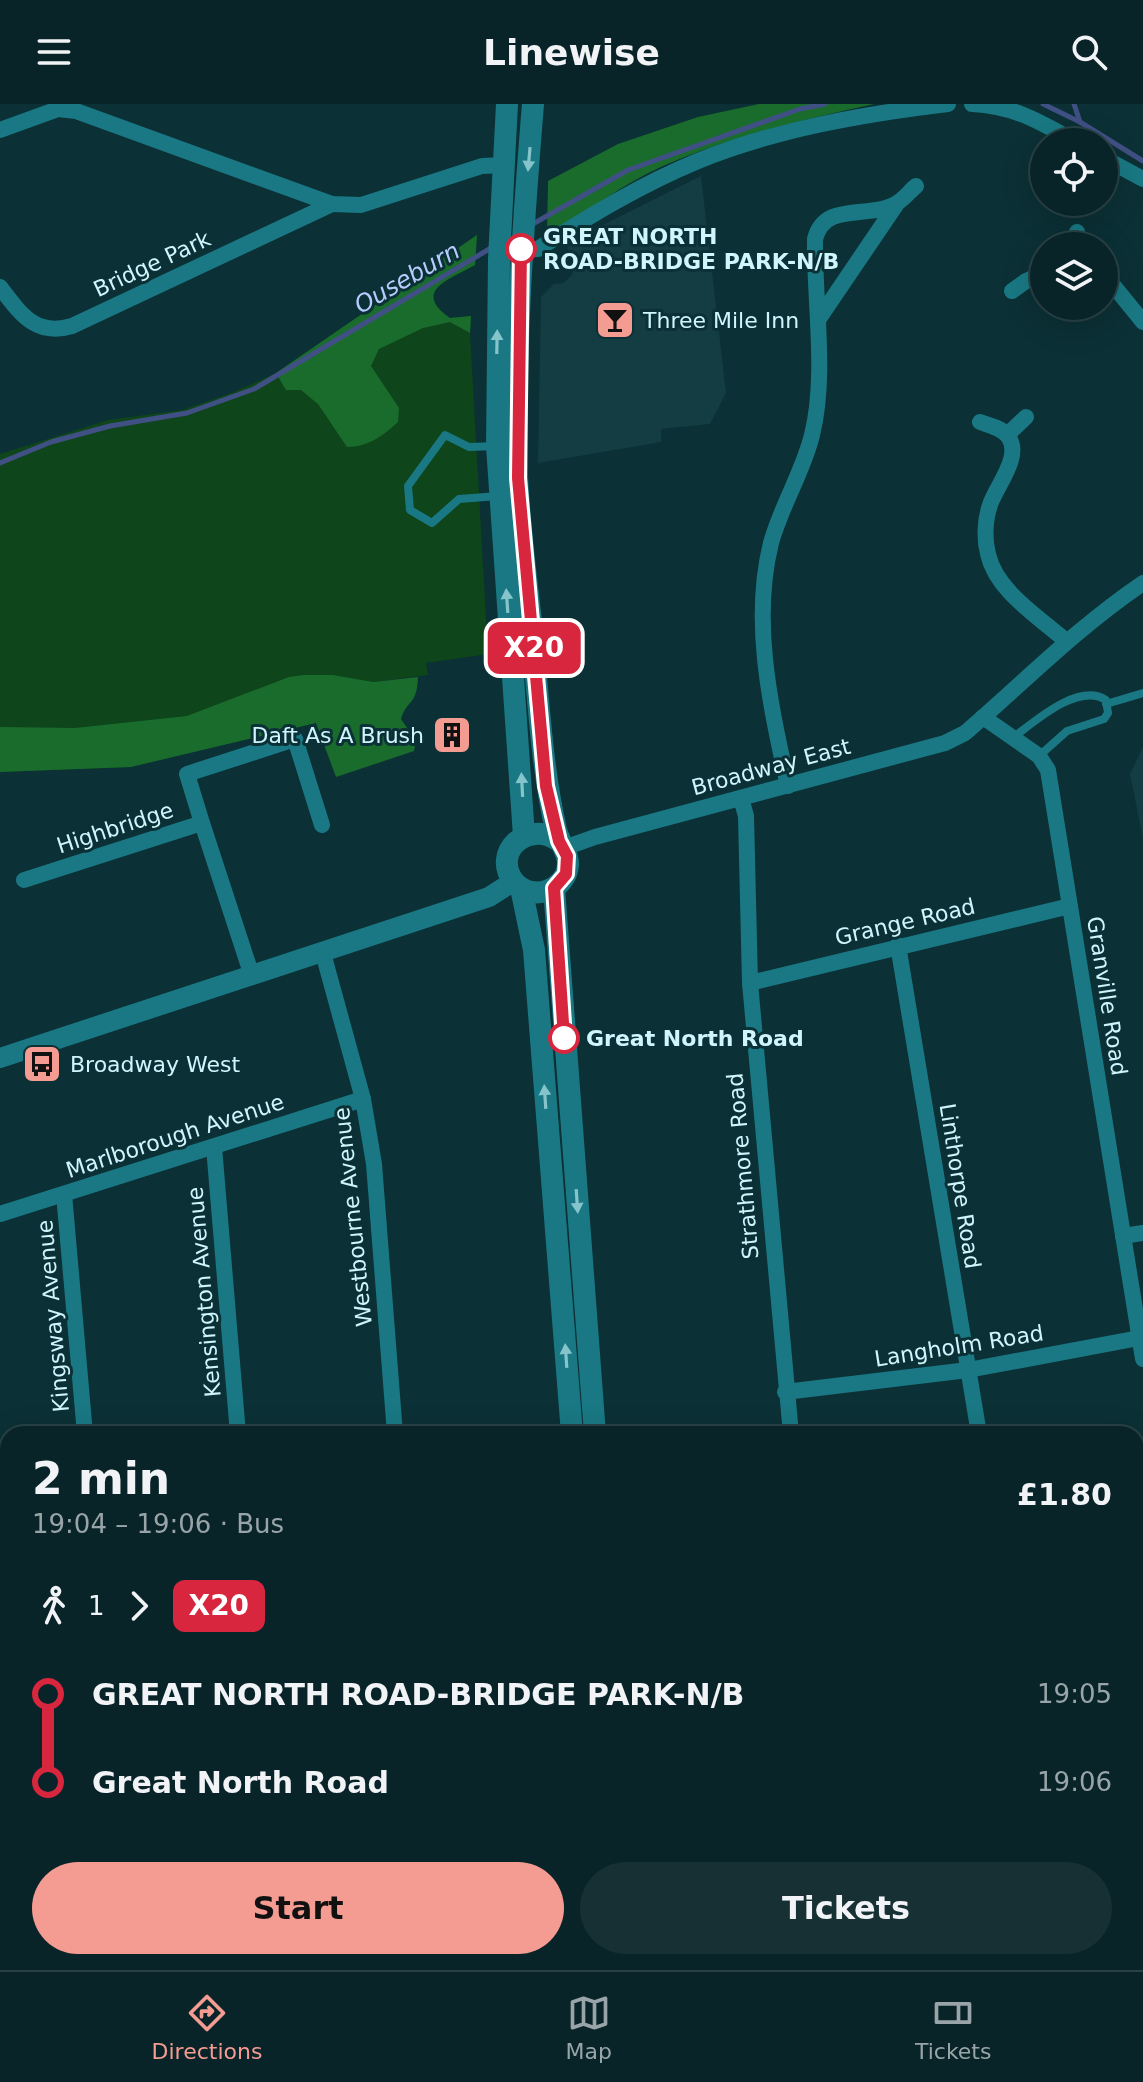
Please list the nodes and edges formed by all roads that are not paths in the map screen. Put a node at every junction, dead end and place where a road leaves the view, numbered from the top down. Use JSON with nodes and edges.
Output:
{"nodes":[{"id":1,"x":507,"y":104,"type":"edge"},
{"id":2,"x":533,"y":104,"type":"edge"},
{"id":3,"x":948,"y":104,"type":"edge"},
{"id":4,"x":972,"y":104,"type":"edge"},
{"id":5,"x":1050,"y":128,"type":"edge"},
{"id":6,"x":0,"y":130,"type":"edge"},
{"id":7,"x":504,"y":165,"type":"junction"},
{"id":8,"x":1118,"y":166,"type":"edge"},
{"id":9,"x":1143,"y":179,"type":"edge"},
{"id":10,"x":916,"y":186,"type":"dead end"},
{"id":11,"x":332,"y":204,"type":"junction"},
{"id":12,"x":896,"y":205,"type":"junction"},
{"id":13,"x":521,"y":249,"type":"junction"},
{"id":14,"x":1030,"y":281,"type":"edge"},
{"id":15,"x":0,"y":287,"type":"edge"},
{"id":16,"x":1012,"y":291,"type":"dead end"},
{"id":17,"x":1118,"y":291,"type":"edge"},
{"id":18,"x":818,"y":320,"type":"junction"},
{"id":19,"x":1143,"y":322,"type":"edge"},
{"id":20,"x":1026,"y":417,"type":"dead end"},
{"id":21,"x":980,"y":422,"type":"dead end"},
{"id":22,"x":1007,"y":435,"type":"junction"},
{"id":23,"x":497,"y":446,"type":"junction"},
{"id":24,"x":499,"y":496,"type":"junction"},
{"id":25,"x":1143,"y":583,"type":"edge"},
{"id":26,"x":1066,"y":641,"type":"junction"},
{"id":27,"x":1143,"y":693,"type":"edge"},
{"id":28,"x":1106,"y":704,"type":"junction"},
{"id":29,"x":983,"y":717,"type":"junction"},
{"id":30,"x":1014,"y":737,"type":"junction"},
{"id":31,"x":1039,"y":756,"type":"junction"},
{"id":32,"x":788,"y":786,"type":"junction"},
{"id":33,"x":741,"y":798,"type":"junction"},
{"id":34,"x":202,"y":823,"type":"junction"},
{"id":35,"x":322,"y":825,"type":"dead end"},
{"id":36,"x":524,"y":836,"type":"junction"},
{"id":37,"x":561,"y":844,"type":"junction"},
{"id":38,"x":24,"y":880,"type":"dead end"},
{"id":39,"x":517,"y":884,"type":"junction"},
{"id":40,"x":554,"y":888,"type":"junction"},
{"id":41,"x":1070,"y":906,"type":"junction"},
{"id":42,"x":898,"y":945,"type":"junction"},
{"id":43,"x":323,"y":953,"type":"junction"},
{"id":44,"x":252,"y":976,"type":"junction"},
{"id":45,"x":750,"y":983,"type":"junction"},
{"id":46,"x":0,"y":1058,"type":"edge"},
{"id":47,"x":363,"y":1099,"type":"junction"},
{"id":48,"x":214,"y":1147,"type":"junction"},
{"id":49,"x":64,"y":1194,"type":"junction"},
{"id":50,"x":0,"y":1214,"type":"edge"},
{"id":51,"x":1143,"y":1233,"type":"edge"},
{"id":52,"x":1123,"y":1236,"type":"junction"},
{"id":53,"x":1139,"y":1338,"type":"junction"},
{"id":54,"x":1143,"y":1359,"type":"edge"},
{"id":55,"x":968,"y":1370,"type":"junction"},
{"id":56,"x":785,"y":1392,"type":"junction"},
{"id":57,"x":84,"y":1426,"type":"edge"},
{"id":58,"x":237,"y":1426,"type":"edge"},
{"id":59,"x":394,"y":1426,"type":"edge"},
{"id":60,"x":571,"y":1426,"type":"edge"},
{"id":61,"x":594,"y":1426,"type":"edge"},
{"id":62,"x":790,"y":1426,"type":"edge"},
{"id":63,"x":978,"y":1426,"type":"edge"}],
"edges":[{"from":1,"to":7,"type":"main road"},
{"from":2,"to":13,"type":"main road","one_way":true},
{"from":3,"to":13,"type":"street"},
{"from":4,"to":5,"type":"street"},
{"from":6,"to":11,"type":"street","name":"Bridge Park"},
{"from":7,"to":11,"type":"street","name":"Bridge Park"},
{"from":23,"to":7,"type":"main road","one_way":true},
{"from":8,"to":9,"type":"street"},
{"from":10,"to":12,"type":"street"},
{"from":11,"to":15,"type":"street","name":"Bridge Park"},
{"from":12,"to":18,"type":"street"},
{"from":12,"to":18,"type":"street"},
{"from":13,"to":37,"type":"main road"},
{"from":14,"to":16,"type":"street"},
{"from":17,"to":19,"type":"street"},
{"from":18,"to":32,"type":"street"},
{"from":20,"to":22,"type":"street"},
{"from":21,"to":22,"type":"street"},
{"from":22,"to":26,"type":"street"},
{"from":23,"to":24,"type":"main road"},
{"from":23,"to":24,"type":"lane"},
{"from":36,"to":24,"type":"main road","one_way":true},
{"from":25,"to":26,"type":"street","name":"Broadway East"},
{"from":26,"to":29,"type":"street","name":"Broadway East"},
{"from":27,"to":28,"type":"lane"},
{"from":28,"to":30,"type":"lane"},
{"from":28,"to":31,"type":"lane"},
{"from":29,"to":30,"type":"street"},
{"from":29,"to":32,"type":"street","name":"Broadway East"},
{"from":30,"to":31,"type":"street"},
{"from":31,"to":41,"type":"street","name":"Granville Road"},
{"from":32,"to":33,"type":"street","name":"Broadway East"},
{"from":33,"to":37,"type":"street","name":"Broadway East"},
{"from":33,"to":45,"type":"street","name":"Strathmore Road"},
{"from":34,"to":35,"type":"street"},
{"from":34,"to":38,"type":"street","name":"Highbridge"},
{"from":34,"to":44,"type":"street","name":"Highbridge"},
{"from":36,"to":37,"type":"main road"},
{"from":36,"to":39,"type":"main road"},
{"from":37,"to":40,"type":"main road"},
{"from":39,"to":40,"type":"main road"},
{"from":39,"to":43,"type":"street"},
{"from":60,"to":39,"type":"main road","one_way":true},
{"from":40,"to":61,"type":"main road","one_way":true},
{"from":41,"to":42,"type":"street","name":"Grange Road"},
{"from":41,"to":52,"type":"street","name":"Granville Road"},
{"from":42,"to":45,"type":"street","name":"Grange Road"},
{"from":42,"to":55,"type":"street","name":"Linthorpe Road"},
{"from":43,"to":44,"type":"street"},
{"from":43,"to":47,"type":"street","name":"Westbourne Avenue"},
{"from":44,"to":46,"type":"street"},
{"from":45,"to":56,"type":"street","name":"Strathmore Road"},
{"from":47,"to":48,"type":"street","name":"Marlborough Avenue"},
{"from":47,"to":59,"type":"street","name":"Westbourne Avenue"},
{"from":48,"to":49,"type":"street","name":"Marlborough Avenue"},
{"from":48,"to":58,"type":"street","name":"Kensington Avenue"},
{"from":49,"to":50,"type":"street","name":"Marlborough Avenue"},
{"from":49,"to":57,"type":"street","name":"Kingsway Avenue"},
{"from":51,"to":52,"type":"street"},
{"from":52,"to":53,"type":"street","name":"Granville Road"},
{"from":53,"to":54,"type":"street","name":"Granville Road"},
{"from":53,"to":55,"type":"street","name":"Langholm Road"},
{"from":55,"to":56,"type":"street","name":"Langholm Road"},
{"from":55,"to":63,"type":"street","name":"Linthorpe Road"},
{"from":56,"to":62,"type":"street","name":"Strathmore Road"}]}
